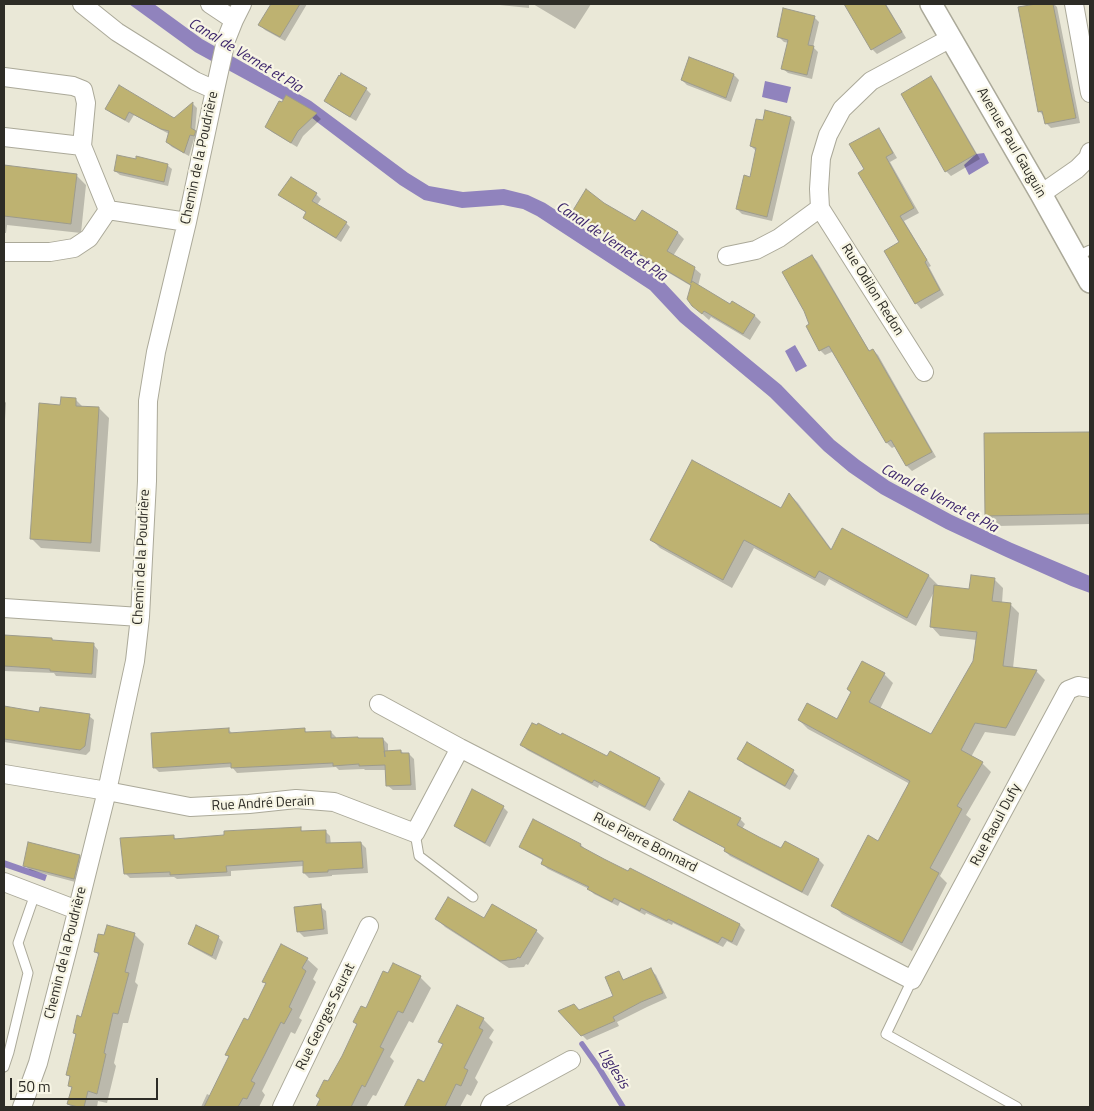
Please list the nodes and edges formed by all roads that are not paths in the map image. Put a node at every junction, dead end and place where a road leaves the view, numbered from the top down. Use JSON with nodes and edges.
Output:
{"nodes":[{"id":1,"x":82,"y":4,"type":"edge"},
{"id":2,"x":210,"y":4,"type":"edge"},
{"id":3,"x":242,"y":4,"type":"edge"},
{"id":4,"x":931,"y":4,"type":"edge"},
{"id":5,"x":1074,"y":4,"type":"edge"},
{"id":6,"x":234,"y":20,"type":"junction"},
{"id":7,"x":950,"y":38,"type":"junction"},
{"id":8,"x":4,"y":77,"type":"edge"},
{"id":9,"x":215,"y":90,"type":"junction"},
{"id":10,"x":1090,"y":93,"type":"edge"},
{"id":11,"x":4,"y":137,"type":"edge"},
{"id":12,"x":82,"y":146,"type":"junction"},
{"id":13,"x":1090,"y":152,"type":"edge"},
{"id":14,"x":1041,"y":194,"type":"junction"},
{"id":15,"x":820,"y":208,"type":"junction"},
{"id":16,"x":108,"y":210,"type":"junction"},
{"id":17,"x":187,"y":222,"type":"junction"},
{"id":18,"x":4,"y":252,"type":"edge"},
{"id":19,"x":1083,"y":253,"type":"edge"},
{"id":20,"x":727,"y":256,"type":"dead end"},
{"id":21,"x":1090,"y":282,"type":"edge"},
{"id":22,"x":924,"y":372,"type":"dead end"},
{"id":23,"x":4,"y":608,"type":"edge"},
{"id":24,"x":140,"y":617,"type":"junction"},
{"id":25,"x":1090,"y":688,"type":"edge"},
{"id":26,"x":379,"y":704,"type":"dead end"},
{"id":27,"x":460,"y":748,"type":"junction"},
{"id":28,"x":4,"y":774,"type":"edge"},
{"id":29,"x":107,"y":791,"type":"junction"},
{"id":30,"x":414,"y":833,"type":"junction"},
{"id":31,"x":4,"y":882,"type":"edge"},
{"id":32,"x":35,"y":894,"type":"junction"},
{"id":33,"x":473,"y":897,"type":"dead end"},
{"id":34,"x":77,"y":910,"type":"junction"},
{"id":35,"x":370,"y":926,"type":"dead end"},
{"id":36,"x":912,"y":980,"type":"junction"},
{"id":37,"x":571,"y":1060,"type":"dead end"},
{"id":38,"x":4,"y":1067,"type":"edge"},
{"id":39,"x":22,"y":1107,"type":"edge"},
{"id":40,"x":282,"y":1107,"type":"edge"},
{"id":41,"x":490,"y":1107,"type":"edge"},
{"id":42,"x":1017,"y":1107,"type":"edge"}],
"edges":[{"from":1,"to":9,"type":"street"},
{"from":2,"to":6,"type":"street"},
{"from":3,"to":6,"type":"street","name":"Chemin de la Poudrière"},
{"from":4,"to":7,"type":"street","name":"Avenue Paul Gauguin"},
{"from":5,"to":10,"type":"street"},
{"from":6,"to":9,"type":"street","name":"Chemin de la Poudrière"},
{"from":7,"to":14,"type":"street","name":"Avenue Paul Gauguin"},
{"from":7,"to":15,"type":"street"},
{"from":8,"to":12,"type":"street"},
{"from":9,"to":17,"type":"street","name":"Chemin de la Poudrière"},
{"from":11,"to":12,"type":"street"},
{"from":12,"to":16,"type":"street"},
{"from":13,"to":14,"type":"street"},
{"from":14,"to":19,"type":"street","name":"Avenue Paul Gauguin"},
{"from":15,"to":20,"type":"street"},
{"from":15,"to":22,"type":"street","name":"Rue Odilon Redon"},
{"from":16,"to":17,"type":"street"},
{"from":16,"to":18,"type":"street"},
{"from":17,"to":24,"type":"street","name":"Chemin de la Poudrière"},
{"from":19,"to":21,"type":"street","name":"Avenue Paul Gauguin"},
{"from":23,"to":24,"type":"street"},
{"from":24,"to":29,"type":"street","name":"Chemin de la Poudrière"},
{"from":25,"to":36,"type":"street","name":"Rue Raoul Dufy"},
{"from":26,"to":27,"type":"street","name":"Rue Pierre Bonnard"},
{"from":27,"to":30,"type":"street"},
{"from":27,"to":36,"type":"street","name":"Rue Pierre Bonnard"},
{"from":28,"to":29,"type":"street","name":"Rue André Derain"},
{"from":29,"to":30,"type":"street","name":"Rue André Derain"},
{"from":29,"to":34,"type":"street","name":"Chemin de la Poudrière"},
{"from":30,"to":33,"type":"lane"},
{"from":31,"to":32,"type":"street"},
{"from":32,"to":34,"type":"street"},
{"from":32,"to":38,"type":"lane"},
{"from":34,"to":39,"type":"street","name":"Chemin de la Poudrière"},
{"from":35,"to":40,"type":"street","name":"Rue Georges Seurat"},
{"from":36,"to":42,"type":"lane"},
{"from":37,"to":41,"type":"street"}]}
